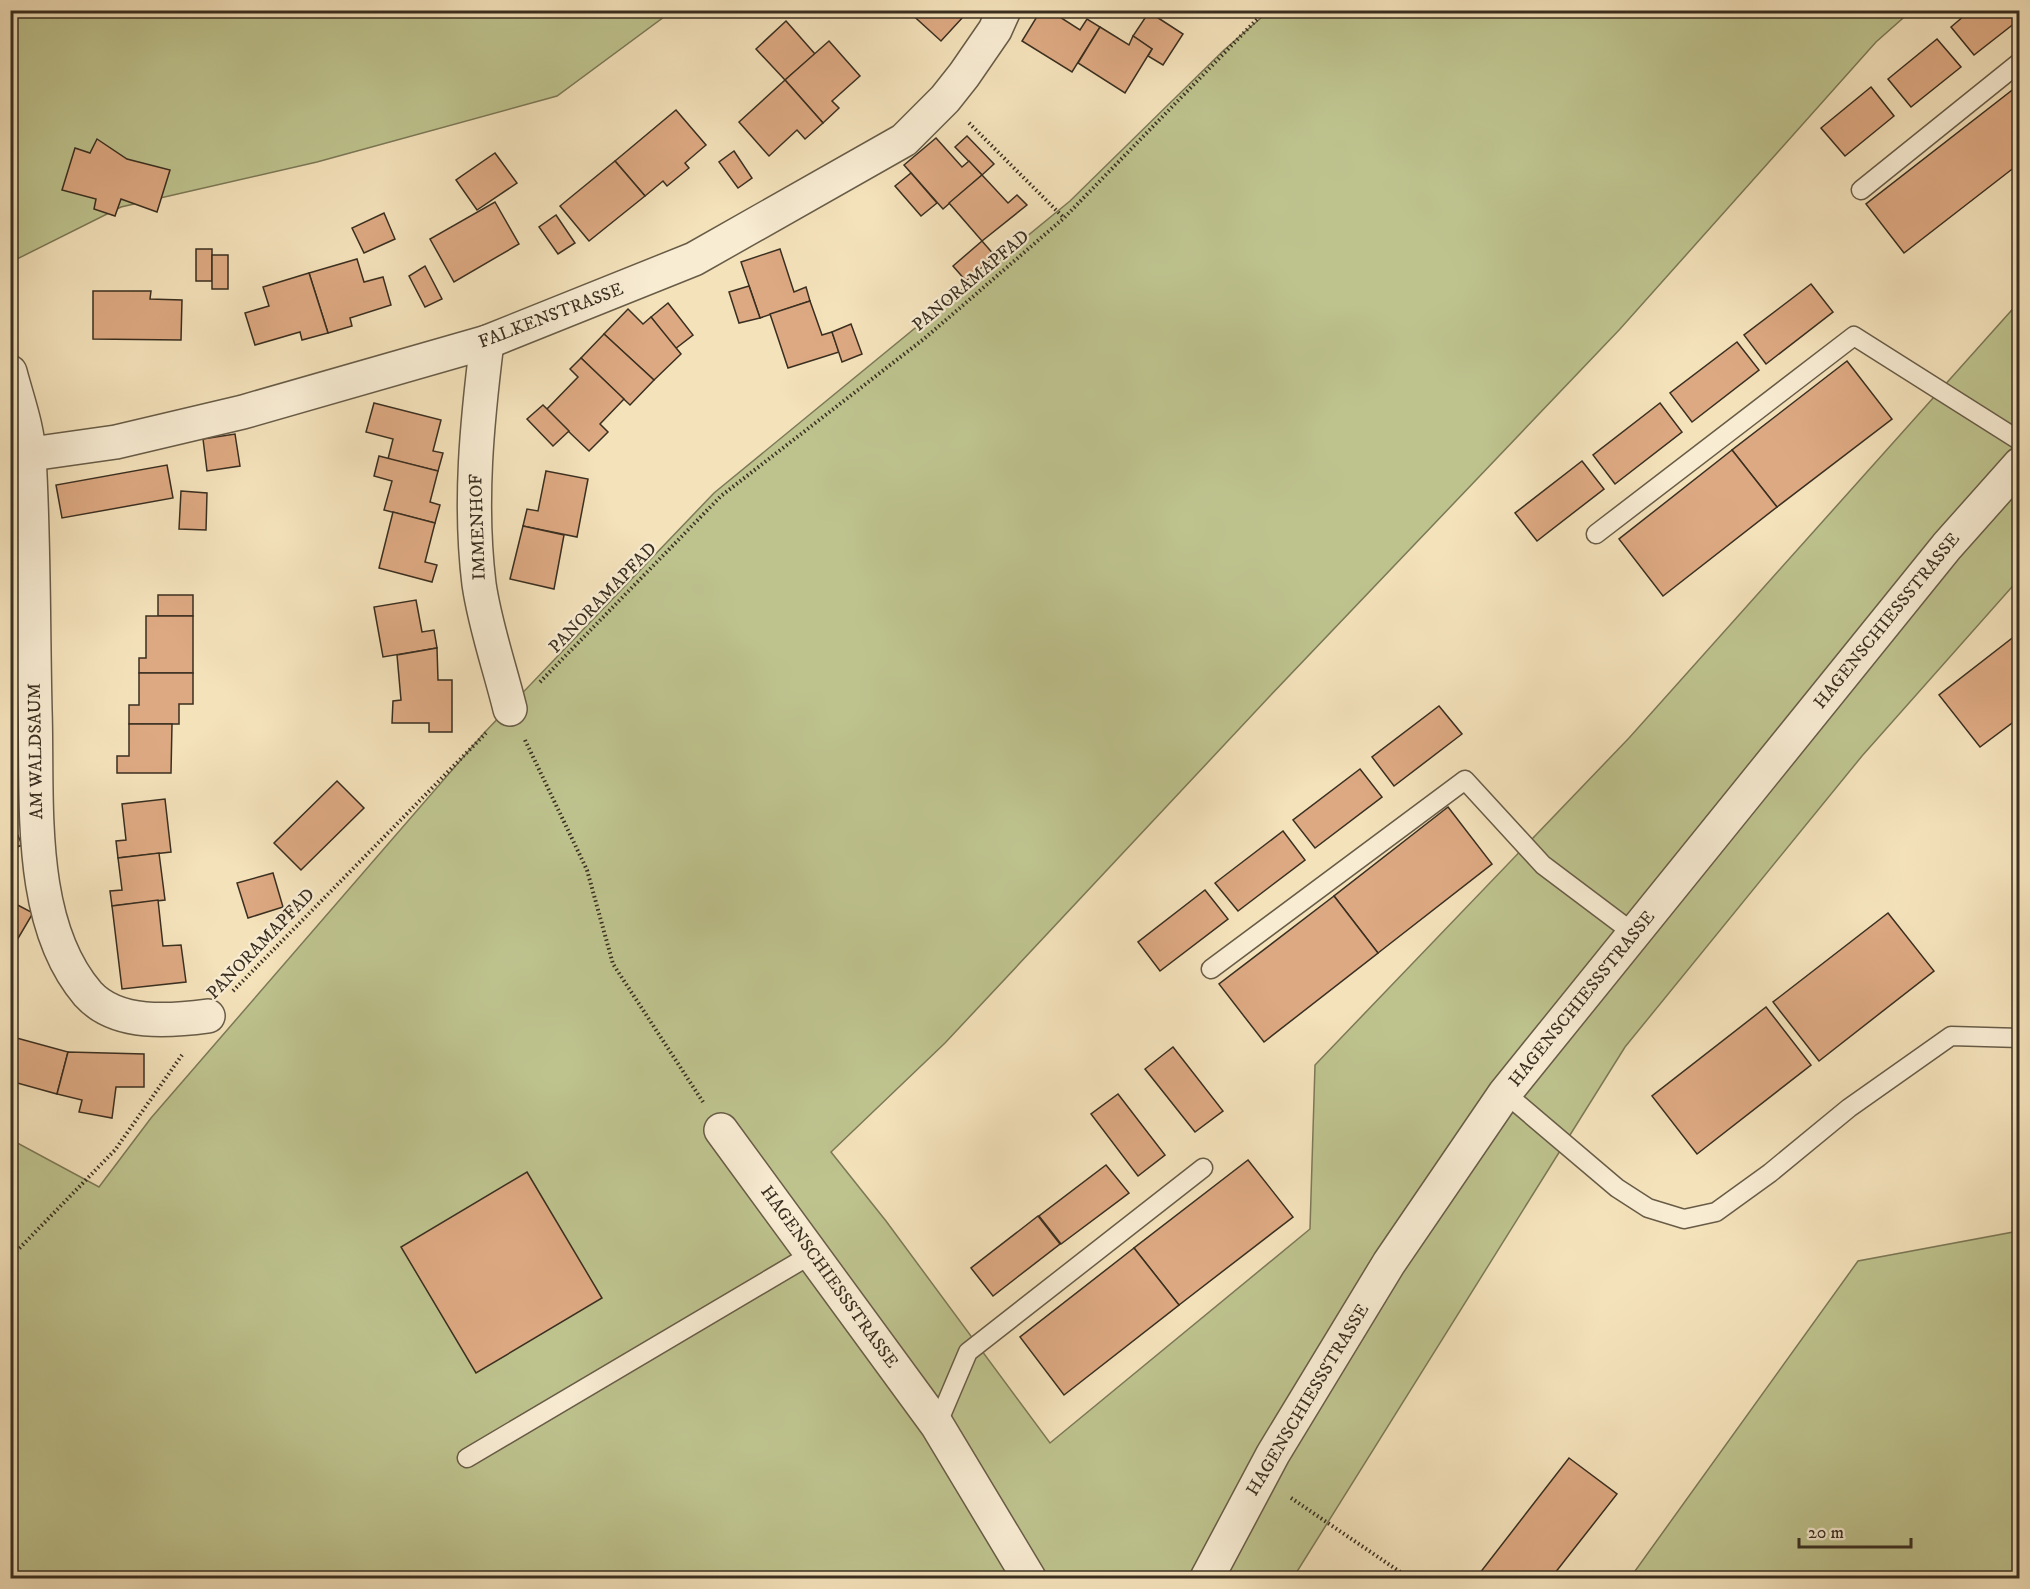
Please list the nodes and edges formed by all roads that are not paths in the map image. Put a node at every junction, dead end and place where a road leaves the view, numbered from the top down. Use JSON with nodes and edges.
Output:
{"nodes":[{"id":1,"x":995,"y":17,"type":"edge"},
{"id":2,"x":2019,"y":62,"type":"edge"},
{"id":3,"x":1861,"y":189,"type":"dead end"},
{"id":4,"x":487,"y":342,"type":"junction"},
{"id":5,"x":10,"y":372,"type":"edge"},
{"id":6,"x":2019,"y":441,"type":"edge"},
{"id":7,"x":20,"y":455,"type":"edge"},
{"id":8,"x":2019,"y":464,"type":"edge"},
{"id":9,"x":1596,"y":534,"type":"dead end"},
{"id":10,"x":510,"y":709,"type":"road end"},
{"id":11,"x":1636,"y":934,"type":"junction"},
{"id":12,"x":1211,"y":969,"type":"dead end"},
{"id":13,"x":208,"y":1016,"type":"road end"},
{"id":14,"x":2019,"y":1038,"type":"edge"},
{"id":15,"x":1505,"y":1093,"type":"junction"},
{"id":16,"x":721,"y":1130,"type":"road end"},
{"id":17,"x":1203,"y":1168,"type":"dead end"},
{"id":18,"x":812,"y":1254,"type":"junction"},
{"id":19,"x":937,"y":1425,"type":"junction"},
{"id":20,"x":467,"y":1458,"type":"dead end"},
{"id":21,"x":1029,"y":1578,"type":"edge"},
{"id":22,"x":1207,"y":1578,"type":"edge"}],
"edges":[{"from":1,"to":4,"type":"street","name":"FALKENSTRASSE"},
{"from":2,"to":3,"type":"lane"},
{"from":4,"to":7,"type":"street","name":"FALKENSTRASSE"},
{"from":4,"to":10,"type":"street","name":"IMMENHOF"},
{"from":5,"to":7,"type":"street","name":"AM WALDSAUM"},
{"from":6,"to":9,"type":"lane"},
{"from":7,"to":13,"type":"street","name":"AM WALDSAUM"},
{"from":8,"to":11,"type":"street","name":"HAGENSCHIESSSTRASSE"},
{"from":11,"to":12,"type":"lane"},
{"from":11,"to":15,"type":"street","name":"HAGENSCHIESSSTRASSE"},
{"from":14,"to":15,"type":"lane"},
{"from":15,"to":22,"type":"street","name":"HAGENSCHIESSSTRASSE"},
{"from":16,"to":18,"type":"street","name":"HAGENSCHIESSSTRASSE"},
{"from":17,"to":19,"type":"lane"},
{"from":18,"to":19,"type":"street","name":"HAGENSCHIESSSTRASSE"},
{"from":18,"to":20,"type":"lane"},
{"from":19,"to":21,"type":"street","name":"HAGENSCHIESSSTRASSE"}]}
